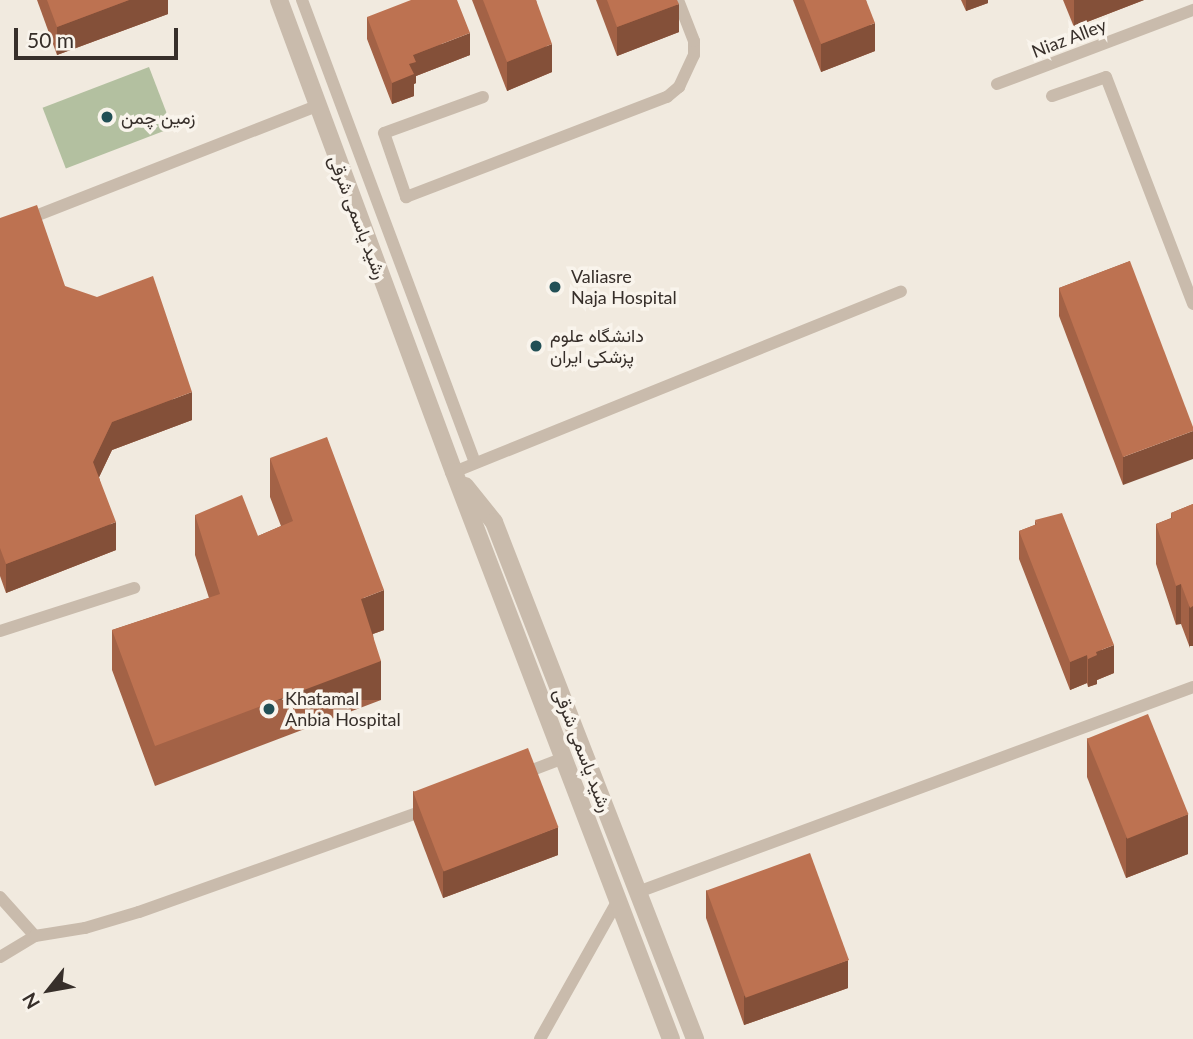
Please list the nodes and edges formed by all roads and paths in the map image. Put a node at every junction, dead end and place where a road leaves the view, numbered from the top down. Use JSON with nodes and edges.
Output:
{"nodes":[{"id":1,"x":279,"y":0,"type":"edge"},
{"id":2,"x":302,"y":0,"type":"edge"},
{"id":3,"x":678,"y":0,"type":"edge"},
{"id":4,"x":1193,"y":10,"type":"edge"},
{"id":5,"x":997,"y":85,"type":"dead end"},
{"id":6,"x":1052,"y":96,"type":"dead end"},
{"id":7,"x":483,"y":97,"type":"dead end"},
{"id":8,"x":316,"y":106,"type":"junction"},
{"id":9,"x":0,"y":230,"type":"edge"},
{"id":10,"x":1187,"y":271,"type":"edge"},
{"id":11,"x":901,"y":290,"type":"dead end"},
{"id":12,"x":1193,"y":304,"type":"edge"},
{"id":13,"x":475,"y":463,"type":"junction"},
{"id":14,"x":454,"y":472,"type":"junction"},
{"id":15,"x":134,"y":588,"type":"dead end"},
{"id":16,"x":0,"y":631,"type":"edge"},
{"id":17,"x":1193,"y":688,"type":"edge"},
{"id":18,"x":564,"y":758,"type":"junction"},
{"id":19,"x":503,"y":781,"type":"edge"},
{"id":20,"x":442,"y":804,"type":"edge"},
{"id":21,"x":638,"y":892,"type":"junction"},
{"id":22,"x":0,"y":897,"type":"edge"},
{"id":23,"x":618,"y":900,"type":"junction"},
{"id":24,"x":35,"y":936,"type":"junction"},
{"id":25,"x":0,"y":957,"type":"edge"},
{"id":26,"x":540,"y":1039,"type":"edge"},
{"id":27,"x":671,"y":1039,"type":"edge"},
{"id":28,"x":695,"y":1039,"type":"edge"}],
"edges":[{"from":1,"to":8,"type":"street","name":"رشید یاسمی شرقی"},
{"from":2,"to":13,"type":"lane"},
{"from":3,"to":7,"type":"lane"},
{"from":4,"to":5,"type":"lane","name":"Niaz Alley"},
{"from":6,"to":10,"type":"lane"},
{"from":8,"to":9,"type":"lane"},
{"from":8,"to":14,"type":"street","name":"رشید یاسمی شرقی"},
{"from":10,"to":12,"type":"lane"},
{"from":11,"to":13,"type":"lane"},
{"from":13,"to":14,"type":"lane"},
{"from":14,"to":18,"type":"street","name":"رشید یاسمی شرقی"},
{"from":14,"to":21,"type":"street","name":"رشید یاسمی شرقی"},
{"from":15,"to":16,"type":"lane"},
{"from":17,"to":21,"type":"lane"},
{"from":18,"to":19,"type":"lane"},
{"from":18,"to":23,"type":"street","name":"رشید یاسمی شرقی"},
{"from":20,"to":24,"type":"lane"},
{"from":21,"to":23,"type":"street"},
{"from":21,"to":28,"type":"street","name":"رشید یاسمی شرقی"},
{"from":22,"to":24,"type":"lane"},
{"from":23,"to":26,"type":"lane"},
{"from":23,"to":27,"type":"street","name":"رشید یاسمی شرقی"},
{"from":24,"to":25,"type":"lane"}]}
